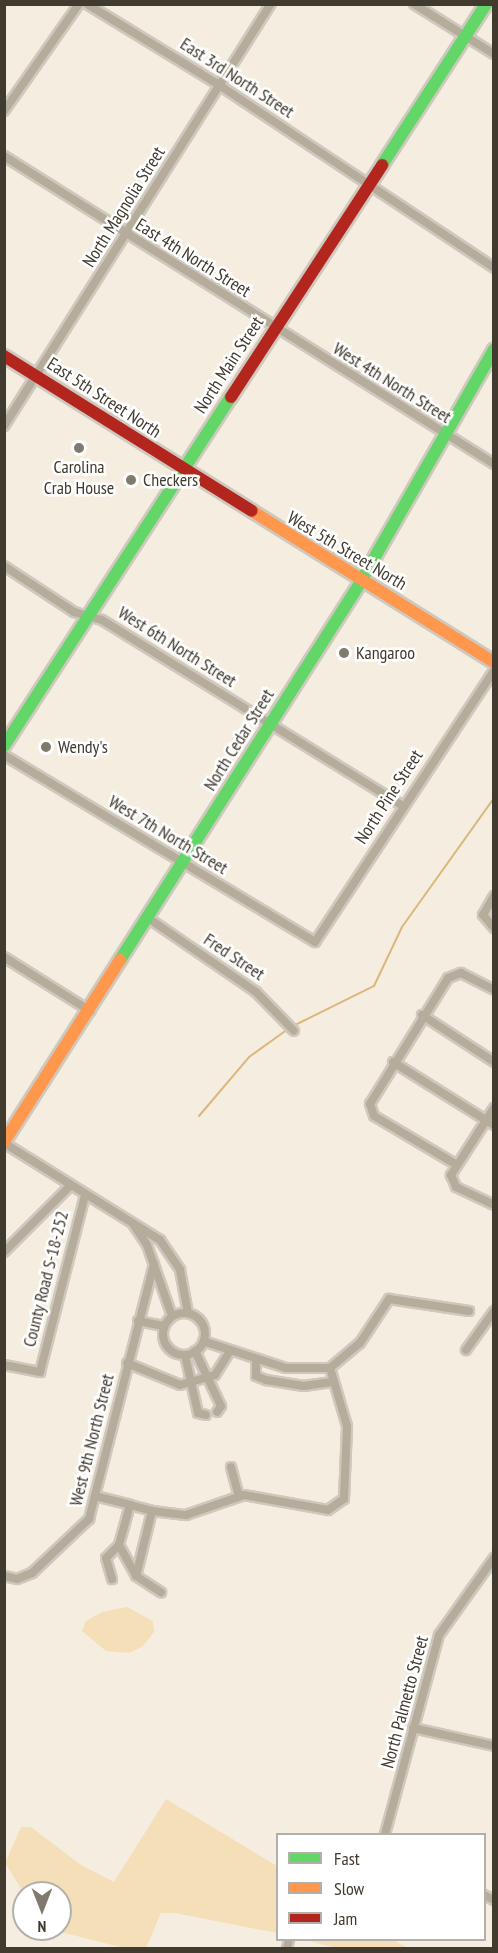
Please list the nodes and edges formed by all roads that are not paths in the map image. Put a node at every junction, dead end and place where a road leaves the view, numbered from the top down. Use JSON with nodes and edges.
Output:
{"nodes":[{"id":1,"x":79,"y":4,"type":"edge"},
{"id":2,"x":87,"y":4,"type":"edge"},
{"id":3,"x":271,"y":4,"type":"edge"},
{"id":4,"x":414,"y":4,"type":"edge"},
{"id":5,"x":486,"y":4,"type":"edge"},
{"id":6,"x":466,"y":36,"type":"junction"},
{"id":7,"x":494,"y":54,"type":"edge"},
{"id":8,"x":219,"y":85,"type":"junction"},
{"id":9,"x":4,"y":111,"type":"edge"},
{"id":10,"x":4,"y":156,"type":"edge"},
{"id":11,"x":367,"y":183,"type":"junction"},
{"id":12,"x":126,"y":236,"type":"junction"},
{"id":13,"x":494,"y":268,"type":"edge"},
{"id":14,"x":274,"y":329,"type":"junction"},
{"id":15,"x":494,"y":350,"type":"edge"},
{"id":16,"x":4,"y":356,"type":"edge"},
{"id":17,"x":35,"y":375,"type":"junction"},
{"id":18,"x":4,"y":426,"type":"edge"},
{"id":19,"x":444,"y":435,"type":"junction"},
{"id":20,"x":494,"y":464,"type":"edge"},
{"id":21,"x":182,"y":472,"type":"junction"},
{"id":22,"x":4,"y":566,"type":"edge"},
{"id":23,"x":361,"y":581,"type":"junction"},
{"id":24,"x":87,"y":616,"type":"junction"},
{"id":25,"x":494,"y":662,"type":"edge"},
{"id":26,"x":494,"y":671,"type":"edge"},
{"id":27,"x":270,"y":723,"type":"junction"},
{"id":28,"x":4,"y":746,"type":"edge"},
{"id":29,"x":4,"y":756,"type":"edge"},
{"id":30,"x":401,"y":805,"type":"junction"},
{"id":31,"x":184,"y":862,"type":"junction"},
{"id":32,"x":494,"y":896,"type":"edge"},
{"id":33,"x":148,"y":918,"type":"junction"},
{"id":34,"x":494,"y":928,"type":"edge"},
{"id":35,"x":315,"y":942,"type":"joint"},
{"id":36,"x":4,"y":957,"type":"edge"},
{"id":37,"x":494,"y":990,"type":"edge"},
{"id":38,"x":90,"y":1011,"type":"junction"},
{"id":39,"x":422,"y":1015,"type":"junction"},
{"id":40,"x":294,"y":1031,"type":"dead end"},
{"id":41,"x":393,"y":1062,"type":"junction"},
{"id":42,"x":494,"y":1062,"type":"edge"},
{"id":43,"x":494,"y":1108,"type":"edge"},
{"id":44,"x":490,"y":1122,"type":"edge"},
{"id":45,"x":4,"y":1143,"type":"edge"},
{"id":46,"x":457,"y":1165,"type":"junction"},
{"id":47,"x":70,"y":1186,"type":"junction"},
{"id":48,"x":85,"y":1195,"type":"junction"},
{"id":49,"x":494,"y":1205,"type":"edge"},
{"id":50,"x":133,"y":1224,"type":"junction"},
{"id":51,"x":156,"y":1237,"type":"junction"},
{"id":52,"x":147,"y":1245,"type":"junction"},
{"id":53,"x":4,"y":1252,"type":"edge"},
{"id":54,"x":154,"y":1263,"type":"junction"},
{"id":55,"x":470,"y":1311,"type":"dead end"},
{"id":56,"x":494,"y":1311,"type":"edge"},
{"id":57,"x":188,"y":1313,"type":"junction"},
{"id":58,"x":172,"y":1316,"type":"junction"},
{"id":59,"x":138,"y":1321,"type":"junction"},
{"id":60,"x":164,"y":1326,"type":"junction"},
{"id":61,"x":203,"y":1341,"type":"junction"},
{"id":62,"x":466,"y":1350,"type":"dead end"},
{"id":63,"x":195,"y":1351,"type":"junction"},
{"id":64,"x":231,"y":1351,"type":"junction"},
{"id":65,"x":185,"y":1354,"type":"junction"},
{"id":66,"x":256,"y":1359,"type":"junction"},
{"id":67,"x":127,"y":1363,"type":"junction"},
{"id":68,"x":4,"y":1365,"type":"edge"},
{"id":69,"x":330,"y":1368,"type":"junction"},
{"id":70,"x":208,"y":1378,"type":"junction"},
{"id":71,"x":334,"y":1382,"type":"junction"},
{"id":72,"x":191,"y":1383,"type":"junction"},
{"id":73,"x":217,"y":1412,"type":"dead end"},
{"id":74,"x":206,"y":1415,"type":"dead end"},
{"id":75,"x":231,"y":1467,"type":"dead end"},
{"id":76,"x":96,"y":1496,"type":"junction"},
{"id":77,"x":239,"y":1496,"type":"junction"},
{"id":78,"x":130,"y":1504,"type":"junction"},
{"id":79,"x":152,"y":1511,"type":"junction"},
{"id":80,"x":119,"y":1545,"type":"junction"},
{"id":81,"x":494,"y":1558,"type":"edge"},
{"id":82,"x":4,"y":1576,"type":"edge"},
{"id":83,"x":136,"y":1576,"type":"junction"},
{"id":84,"x":112,"y":1580,"type":"dead end"},
{"id":85,"x":161,"y":1592,"type":"dead end"},
{"id":86,"x":413,"y":1728,"type":"junction"},
{"id":87,"x":494,"y":1746,"type":"edge"},
{"id":88,"x":385,"y":1833,"type":"edge"}],
"edges":[{"from":1,"to":9,"type":"street"},
{"from":2,"to":8,"type":"street","name":"East 3rd North Street"},
{"from":3,"to":8,"type":"street","name":"North Magnolia Street"},
{"from":4,"to":6,"type":"street"},
{"from":5,"to":6,"type":"main road","name":"North Main Street"},
{"from":6,"to":7,"type":"street"},
{"from":6,"to":11,"type":"main road","name":"North Main Street"},
{"from":8,"to":11,"type":"street","name":"East 3rd North Street"},
{"from":8,"to":12,"type":"street","name":"North Magnolia Street"},
{"from":10,"to":12,"type":"street","name":"East 4th North Street"},
{"from":11,"to":13,"type":"street","name":"East 3rd North Street"},
{"from":11,"to":14,"type":"main road","name":"North Main Street"},
{"from":12,"to":14,"type":"street","name":"East 4th North Street"},
{"from":12,"to":17,"type":"street","name":"North Magnolia Street"},
{"from":14,"to":19,"type":"street","name":"West 4th North Street"},
{"from":14,"to":21,"type":"main road","name":"North Main Street"},
{"from":15,"to":19,"type":"main road","name":"North Cedar Street"},
{"from":16,"to":17,"type":"main road","name":"East 5th Street North"},
{"from":17,"to":18,"type":"street","name":"North Magnolia Street"},
{"from":17,"to":21,"type":"main road","name":"East 5th Street North"},
{"from":19,"to":20,"type":"street","name":"West 4th North Street"},
{"from":19,"to":23,"type":"main road","name":"North Cedar Street"},
{"from":21,"to":23,"type":"main road","name":"West 5th Street North"},
{"from":21,"to":24,"type":"main road","name":"North Main Street"},
{"from":22,"to":24,"type":"street","name":"West 6th North Street"},
{"from":23,"to":25,"type":"main road","name":"West 5th Street North"},
{"from":23,"to":27,"type":"main road","name":"North Cedar Street"},
{"from":24,"to":27,"type":"street","name":"West 6th North Street"},
{"from":24,"to":28,"type":"main road","name":"North Main Street"},
{"from":26,"to":30,"type":"street","name":"North Pine Street"},
{"from":27,"to":30,"type":"street","name":"West 6th North Street"},
{"from":27,"to":31,"type":"main road","name":"North Cedar Street"},
{"from":29,"to":31,"type":"street","name":"West 7th North Street"},
{"from":30,"to":35,"type":"street","name":"North Pine Street"},
{"from":31,"to":33,"type":"main road","name":"North Cedar Street"},
{"from":31,"to":35,"type":"street","name":"West 7th North Street"},
{"from":32,"to":34,"type":"street"},
{"from":33,"to":38,"type":"main road","name":"North Cedar Street"},
{"from":33,"to":40,"type":"street","name":"Fred Street"},
{"from":36,"to":38,"type":"street"},
{"from":37,"to":39,"type":"street"},
{"from":38,"to":45,"type":"main road","name":"North Cedar Street"},
{"from":39,"to":41,"type":"street"},
{"from":39,"to":42,"type":"street"},
{"from":41,"to":44,"type":"street"},
{"from":41,"to":46,"type":"street"},
{"from":43,"to":44,"type":"street"},
{"from":44,"to":46,"type":"street"},
{"from":45,"to":47,"type":"street"},
{"from":46,"to":49,"type":"street"},
{"from":47,"to":48,"type":"street"},
{"from":47,"to":53,"type":"street"},
{"from":48,"to":50,"type":"street"},
{"from":48,"to":68,"type":"street","name":"County Road S-18-252"},
{"from":50,"to":51,"type":"street"},
{"from":50,"to":52,"type":"street"},
{"from":51,"to":52,"type":"street"},
{"from":51,"to":57,"type":"street"},
{"from":52,"to":54,"type":"street"},
{"from":54,"to":58,"type":"street"},
{"from":54,"to":59,"type":"street","name":"West 9th North Street"},
{"from":55,"to":69,"type":"street"},
{"from":56,"to":62,"type":"street"},
{"from":57,"to":58,"type":"street"},
{"from":57,"to":61,"type":"street"},
{"from":58,"to":60,"type":"street"},
{"from":59,"to":60,"type":"street"},
{"from":59,"to":67,"type":"street","name":"West 9th North Street"},
{"from":60,"to":65,"type":"street"},
{"from":61,"to":63,"type":"street"},
{"from":61,"to":64,"type":"street"},
{"from":63,"to":65,"type":"street"},
{"from":63,"to":70,"type":"street"},
{"from":64,"to":66,"type":"street"},
{"from":64,"to":70,"type":"street"},
{"from":65,"to":72,"type":"street"},
{"from":66,"to":69,"type":"street"},
{"from":66,"to":71,"type":"street"},
{"from":67,"to":72,"type":"street"},
{"from":67,"to":76,"type":"street","name":"West 9th North Street"},
{"from":69,"to":71,"type":"street"},
{"from":70,"to":72,"type":"street"},
{"from":70,"to":73,"type":"street"},
{"from":71,"to":77,"type":"street"},
{"from":72,"to":74,"type":"street"},
{"from":75,"to":77,"type":"street"},
{"from":76,"to":78,"type":"street"},
{"from":76,"to":82,"type":"street","name":"West 9th North Street"},
{"from":77,"to":79,"type":"street"},
{"from":78,"to":79,"type":"street"},
{"from":78,"to":80,"type":"street"},
{"from":79,"to":83,"type":"street"},
{"from":80,"to":83,"type":"street"},
{"from":80,"to":84,"type":"street"},
{"from":81,"to":86,"type":"street","name":"North Palmetto Street"},
{"from":83,"to":85,"type":"street"},
{"from":86,"to":87,"type":"street"},
{"from":86,"to":88,"type":"street","name":"North Palmetto Street"}]}
